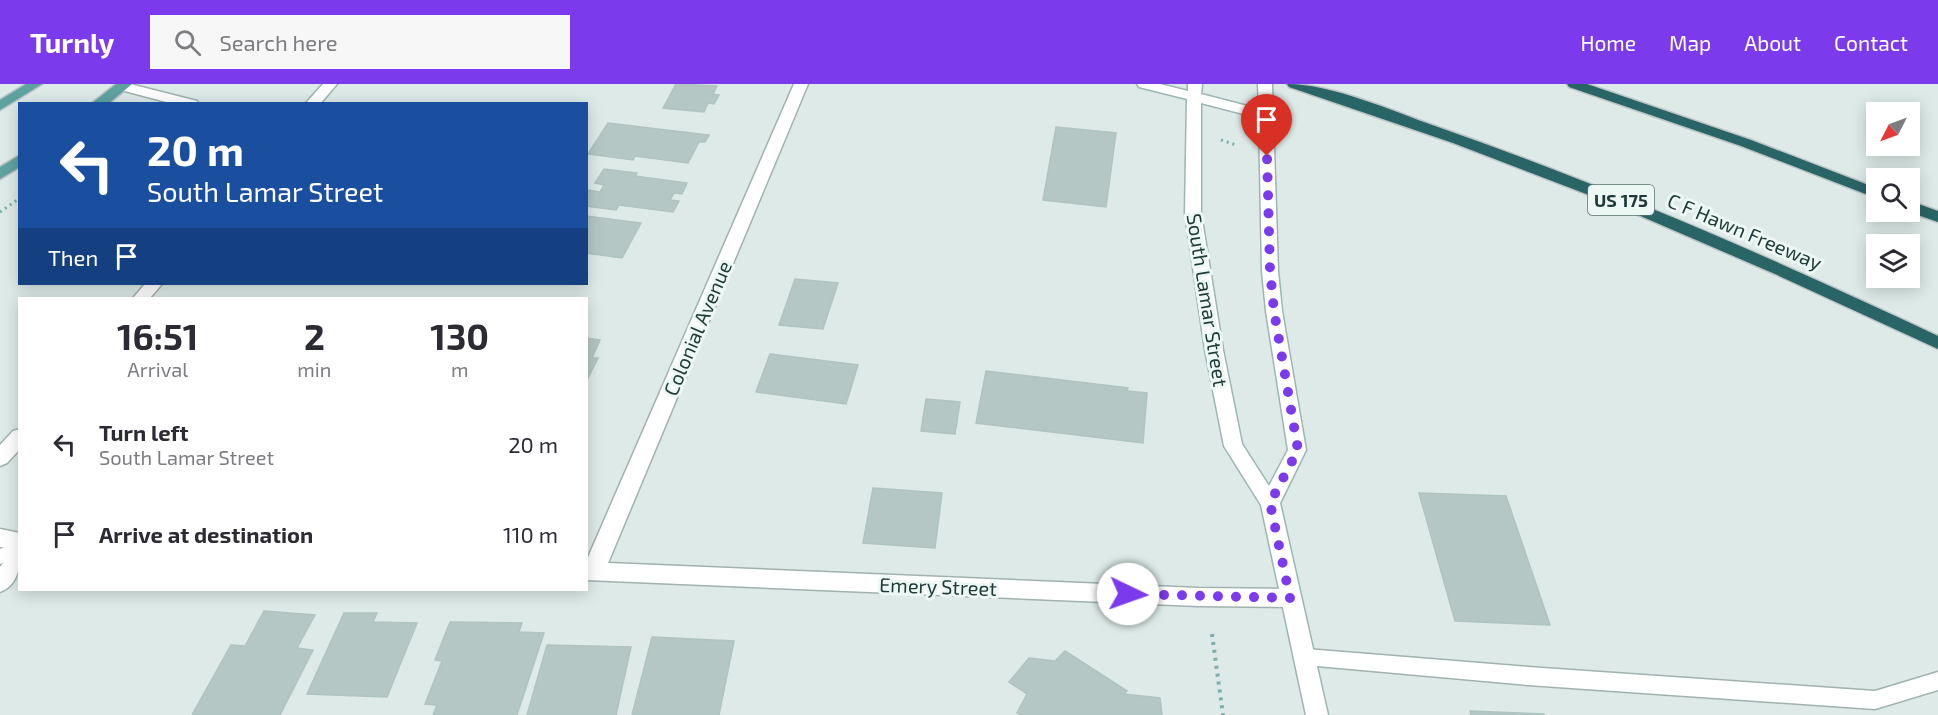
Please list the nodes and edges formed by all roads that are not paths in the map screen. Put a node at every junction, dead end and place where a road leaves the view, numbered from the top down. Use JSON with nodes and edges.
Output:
{"nodes":[{"id":1,"x":35,"y":84,"type":"edge"},
{"id":2,"x":330,"y":84,"type":"edge"},
{"id":3,"x":801,"y":84,"type":"edge"},
{"id":4,"x":1144,"y":84,"type":"edge"},
{"id":5,"x":1265,"y":84,"type":"edge"},
{"id":6,"x":1294,"y":84,"type":"edge"},
{"id":7,"x":1574,"y":84,"type":"edge"},
{"id":8,"x":124,"y":85,"type":"edge"},
{"id":9,"x":1195,"y":90,"type":"edge"},
{"id":10,"x":101,"y":102,"type":"edge"},
{"id":11,"x":185,"y":102,"type":"edge"},
{"id":12,"x":314,"y":102,"type":"edge"},
{"id":13,"x":0,"y":106,"type":"edge"},
{"id":14,"x":1265,"y":115,"type":"junction"},
{"id":15,"x":18,"y":161,"type":"edge"},
{"id":16,"x":0,"y":174,"type":"edge"},
{"id":17,"x":1866,"y":189,"type":"edge"},
{"id":18,"x":1920,"y":210,"type":"edge"},
{"id":19,"x":1938,"y":217,"type":"edge"},
{"id":20,"x":153,"y":285,"type":"edge"},
{"id":21,"x":142,"y":297,"type":"edge"},
{"id":22,"x":1938,"y":343,"type":"edge"},
{"id":23,"x":18,"y":438,"type":"edge"},
{"id":24,"x":0,"y":458,"type":"edge"},
{"id":25,"x":1270,"y":503,"type":"junction"},
{"id":26,"x":0,"y":538,"type":"edge"},
{"id":27,"x":18,"y":542,"type":"edge"},
{"id":28,"x":18,"y":549,"type":"edge"},
{"id":29,"x":0,"y":557,"type":"edge"},
{"id":30,"x":18,"y":558,"type":"edge"},
{"id":31,"x":590,"y":571,"type":"edge"},
{"id":32,"x":0,"y":583,"type":"edge"},
{"id":33,"x":1290,"y":598,"type":"junction"},
{"id":34,"x":1306,"y":657,"type":"junction"},
{"id":35,"x":1938,"y":681,"type":"edge"},
{"id":36,"x":1317,"y":715,"type":"edge"}],
"edges":[{"from":1,"to":13,"type":"main road"},
{"from":2,"to":12,"type":"main road"},
{"from":3,"to":31,"type":"main road","name":"Colonial Avenue"},
{"from":4,"to":9,"type":"main road"},
{"from":5,"to":14,"type":"main road"},
{"from":6,"to":22,"type":"highway","name":"C F Hawn Freeway","number":"US 175"},
{"from":7,"to":17,"type":"highway"},
{"from":8,"to":10,"type":"main road"},
{"from":8,"to":11,"type":"main road"},
{"from":9,"to":14,"type":"main road"},
{"from":9,"to":25,"type":"main road","name":"South Lamar Street"},
{"from":14,"to":25,"type":"main road"},
{"from":15,"to":16,"type":"main road"},
{"from":18,"to":19,"type":"highway"},
{"from":20,"to":21,"type":"main road"},
{"from":23,"to":24,"type":"main road"},
{"from":25,"to":33,"type":"main road","name":"South Lamar Street"},
{"from":26,"to":27,"type":"main road"},
{"from":28,"to":29,"type":"lane"},
{"from":30,"to":32,"type":"main road"},
{"from":31,"to":33,"type":"main road","name":"Emery Street"},
{"from":33,"to":34,"type":"main road","name":"South Lamar Street"},
{"from":34,"to":35,"type":"lane"},
{"from":34,"to":36,"type":"main road","name":"South Lamar Street"}]}
